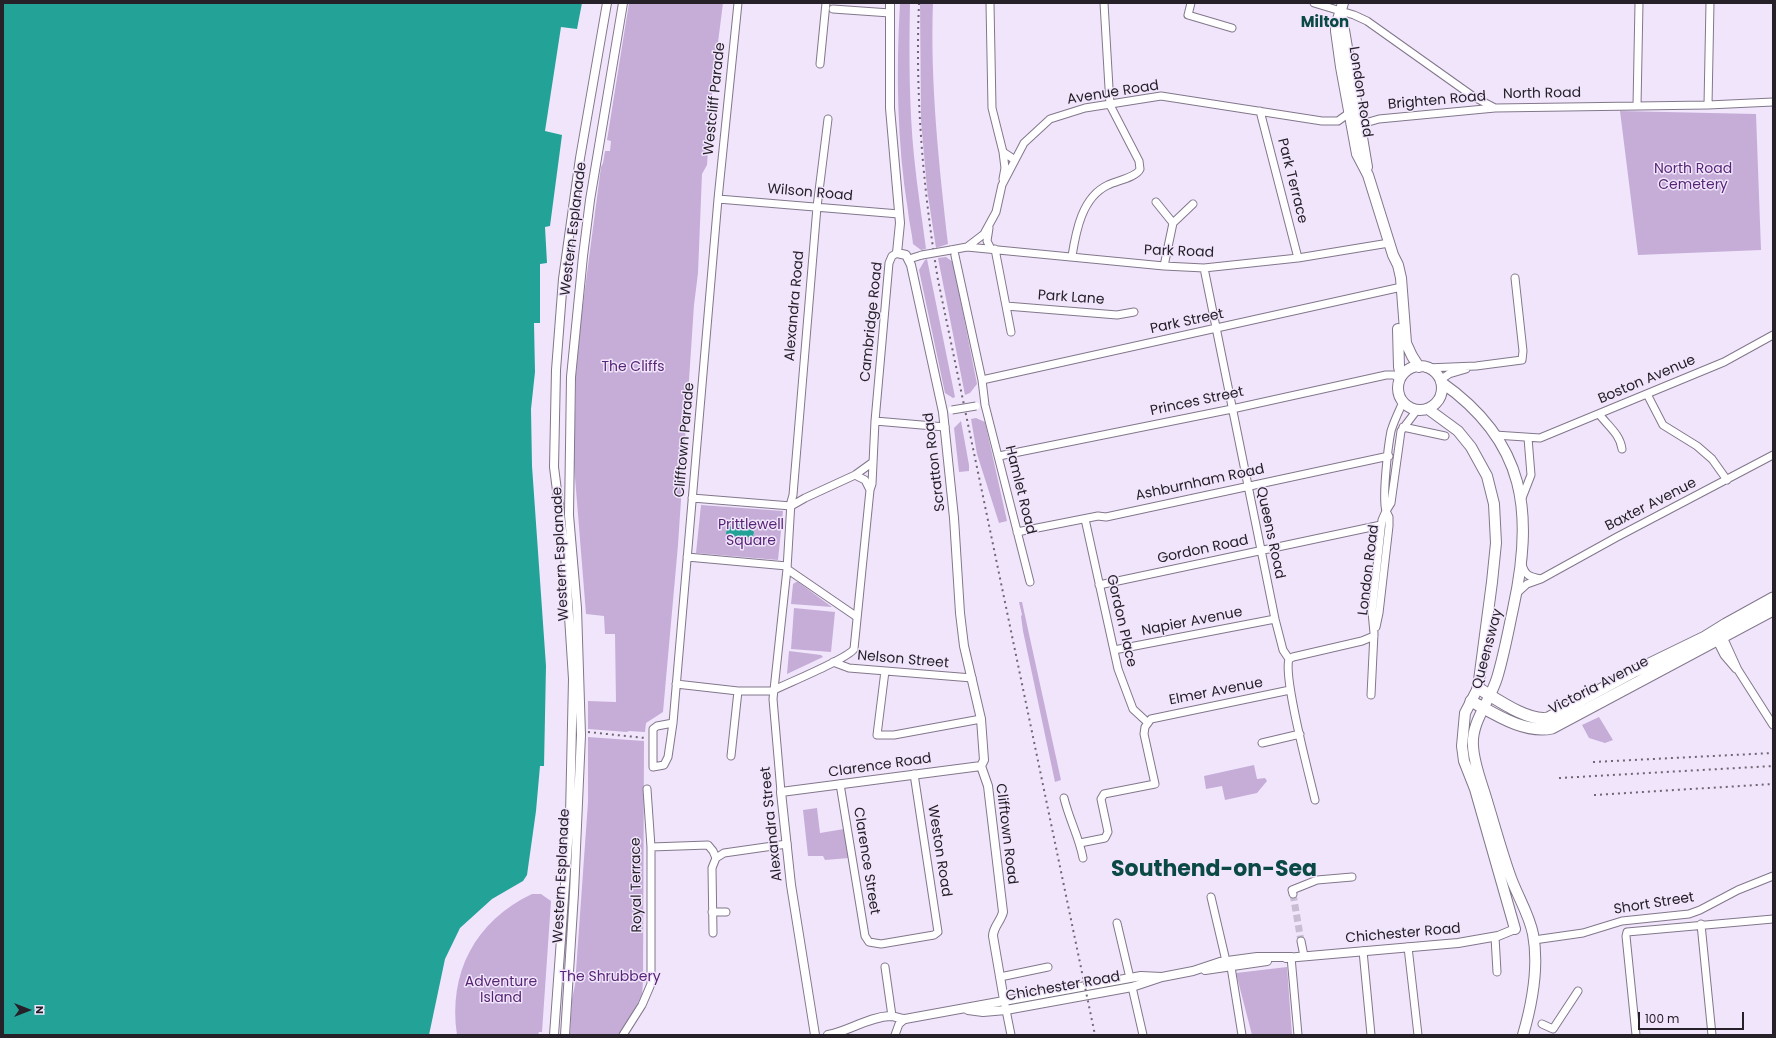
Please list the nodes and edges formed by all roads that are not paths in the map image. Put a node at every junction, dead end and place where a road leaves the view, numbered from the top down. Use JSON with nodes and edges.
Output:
{"nodes":[{"id":1,"x":607,"y":3,"type":"edge"},
{"id":2,"x":623,"y":3,"type":"edge"},
{"id":3,"x":738,"y":3,"type":"edge"},
{"id":4,"x":826,"y":3,"type":"edge"},
{"id":5,"x":890,"y":3,"type":"edge"},
{"id":6,"x":990,"y":3,"type":"edge"},
{"id":7,"x":1104,"y":3,"type":"edge"},
{"id":8,"x":1191,"y":3,"type":"edge"},
{"id":9,"x":1314,"y":3,"type":"edge"},
{"id":10,"x":1639,"y":3,"type":"edge"},
{"id":11,"x":1710,"y":3,"type":"edge"},
{"id":12,"x":1342,"y":7,"type":"edge"},
{"id":13,"x":833,"y":9,"type":"dead end"},
{"id":14,"x":890,"y":14,"type":"junction"},
{"id":15,"x":1232,"y":28,"type":"dead end"},
{"id":16,"x":820,"y":64,"type":"dead end"},
{"id":17,"x":1773,"y":102,"type":"edge"},
{"id":18,"x":1110,"y":105,"type":"junction"},
{"id":19,"x":1708,"y":105,"type":"junction"},
{"id":20,"x":1636,"y":106,"type":"junction"},
{"id":21,"x":1495,"y":108,"type":"junction"},
{"id":22,"x":1260,"y":111,"type":"junction"},
{"id":23,"x":1349,"y":113,"type":"junction"},
{"id":24,"x":828,"y":119,"type":"dead end"},
{"id":25,"x":1360,"y":129,"type":"junction"},
{"id":26,"x":1003,"y":152,"type":"junction"},
{"id":27,"x":1015,"y":160,"type":"junction"},
{"id":28,"x":1368,"y":175,"type":"junction"},
{"id":29,"x":1002,"y":185,"type":"junction"},
{"id":30,"x":718,"y":199,"type":"junction"},
{"id":31,"x":1156,"y":202,"type":"dead end"},
{"id":32,"x":1193,"y":204,"type":"dead end"},
{"id":33,"x":817,"y":207,"type":"junction"},
{"id":34,"x":899,"y":214,"type":"junction"},
{"id":35,"x":1173,"y":223,"type":"junction"},
{"id":36,"x":990,"y":225,"type":"junction"},
{"id":37,"x":1389,"y":243,"type":"junction"},
{"id":38,"x":967,"y":248,"type":"junction"},
{"id":39,"x":993,"y":249,"type":"junction"},
{"id":40,"x":952,"y":251,"type":"junction"},
{"id":41,"x":897,"y":252,"type":"junction"},
{"id":42,"x":1393,"y":254,"type":"junction"},
{"id":43,"x":1072,"y":256,"type":"junction"},
{"id":44,"x":1298,"y":258,"type":"junction"},
{"id":45,"x":909,"y":259,"type":"junction"},
{"id":46,"x":1164,"y":266,"type":"junction"},
{"id":47,"x":1204,"y":268,"type":"junction"},
{"id":48,"x":1515,"y":278,"type":"dead end"},
{"id":49,"x":1397,"y":288,"type":"junction"},
{"id":50,"x":1006,"y":306,"type":"junction"},
{"id":51,"x":1134,"y":312,"type":"dead end"},
{"id":52,"x":1216,"y":329,"type":"junction"},
{"id":53,"x":1011,"y":332,"type":"dead end"},
{"id":54,"x":1773,"y":335,"type":"edge"},
{"id":55,"x":1476,"y":366,"type":"junction"},
{"id":56,"x":1423,"y":367,"type":"junction"},
{"id":57,"x":1400,"y":378,"type":"junction"},
{"id":58,"x":982,"y":380,"type":"junction"},
{"id":59,"x":1440,"y":381,"type":"junction"},
{"id":60,"x":1647,"y":394,"type":"junction"},
{"id":61,"x":1403,"y":402,"type":"junction"},
{"id":62,"x":985,"y":405,"type":"junction"},
{"id":63,"x":1232,"y":409,"type":"junction"},
{"id":64,"x":1428,"y":409,"type":"junction"},
{"id":65,"x":1417,"y":410,"type":"junction"},
{"id":66,"x":943,"y":412,"type":"junction"},
{"id":67,"x":1599,"y":414,"type":"junction"},
{"id":68,"x":875,"y":421,"type":"junction"},
{"id":69,"x":945,"y":427,"type":"junction"},
{"id":70,"x":1403,"y":427,"type":"junction"},
{"id":71,"x":1495,"y":435,"type":"junction"},
{"id":72,"x":1445,"y":436,"type":"dead end"},
{"id":73,"x":1528,"y":438,"type":"junction"},
{"id":74,"x":1622,"y":450,"type":"dead end"},
{"id":75,"x":1773,"y":455,"type":"edge"},
{"id":76,"x":999,"y":456,"type":"junction"},
{"id":77,"x":1388,"y":456,"type":"junction"},
{"id":78,"x":872,"y":462,"type":"junction"},
{"id":79,"x":855,"y":475,"type":"junction"},
{"id":80,"x":1727,"y":480,"type":"junction"},
{"id":81,"x":1247,"y":486,"type":"junction"},
{"id":82,"x":870,"y":490,"type":"junction"},
{"id":83,"x":793,"y":495,"type":"junction"},
{"id":84,"x":692,"y":498,"type":"junction"},
{"id":85,"x":1522,"y":498,"type":"junction"},
{"id":86,"x":799,"y":501,"type":"junction"},
{"id":87,"x":791,"y":506,"type":"junction"},
{"id":88,"x":1386,"y":511,"type":"junction"},
{"id":89,"x":1085,"y":519,"type":"junction"},
{"id":90,"x":1382,"y":525,"type":"junction"},
{"id":91,"x":1017,"y":532,"type":"junction"},
{"id":92,"x":1261,"y":552,"type":"junction"},
{"id":93,"x":687,"y":557,"type":"junction"},
{"id":94,"x":1522,"y":562,"type":"junction"},
{"id":95,"x":787,"y":567,"type":"junction"},
{"id":96,"x":1541,"y":579,"type":"junction"},
{"id":97,"x":1030,"y":582,"type":"dead end"},
{"id":98,"x":1099,"y":585,"type":"junction"},
{"id":99,"x":1516,"y":594,"type":"junction"},
{"id":100,"x":1773,"y":598,"type":"edge"},
{"id":101,"x":1773,"y":610,"type":"edge"},
{"id":102,"x":857,"y":617,"type":"junction"},
{"id":103,"x":1275,"y":619,"type":"junction"},
{"id":104,"x":1374,"y":635,"type":"junction"},
{"id":105,"x":1716,"y":635,"type":"junction"},
{"id":106,"x":1114,"y":650,"type":"junction"},
{"id":107,"x":1290,"y":660,"type":"junction"},
{"id":108,"x":833,"y":662,"type":"junction"},
{"id":109,"x":885,"y":671,"type":"junction"},
{"id":110,"x":972,"y":678,"type":"junction"},
{"id":111,"x":676,"y":684,"type":"junction"},
{"id":112,"x":1478,"y":688,"type":"junction"},
{"id":113,"x":1290,"y":690,"type":"junction"},
{"id":114,"x":738,"y":691,"type":"junction"},
{"id":115,"x":774,"y":691,"type":"junction"},
{"id":116,"x":1371,"y":695,"type":"dead end"},
{"id":117,"x":1491,"y":696,"type":"junction"},
{"id":118,"x":1471,"y":701,"type":"junction"},
{"id":119,"x":1485,"y":708,"type":"junction"},
{"id":120,"x":981,"y":719,"type":"junction"},
{"id":121,"x":1147,"y":722,"type":"junction"},
{"id":122,"x":673,"y":723,"type":"junction"},
{"id":123,"x":1773,"y":724,"type":"edge"},
{"id":124,"x":1300,"y":734,"type":"junction"},
{"id":125,"x":1262,"y":743,"type":"dead end"},
{"id":126,"x":731,"y":756,"type":"dead end"},
{"id":127,"x":981,"y":766,"type":"junction"},
{"id":128,"x":914,"y":774,"type":"junction"},
{"id":129,"x":840,"y":784,"type":"junction"},
{"id":130,"x":648,"y":789,"type":"dead end"},
{"id":131,"x":782,"y":792,"type":"junction"},
{"id":132,"x":1064,"y":798,"type":"dead end"},
{"id":133,"x":1315,"y":800,"type":"dead end"},
{"id":134,"x":1080,"y":843,"type":"junction"},
{"id":135,"x":788,"y":844,"type":"junction"},
{"id":136,"x":651,"y":847,"type":"junction"},
{"id":137,"x":716,"y":858,"type":"junction"},
{"id":138,"x":1083,"y":858,"type":"dead end"},
{"id":139,"x":1773,"y":876,"type":"edge"},
{"id":140,"x":1352,"y":878,"type":"dead end"},
{"id":141,"x":1293,"y":894,"type":"dead end"},
{"id":142,"x":1211,"y":896,"type":"dead end"},
{"id":143,"x":712,"y":912,"type":"junction"},
{"id":144,"x":726,"y":912,"type":"dead end"},
{"id":145,"x":1773,"y":919,"type":"edge"},
{"id":146,"x":1116,"y":923,"type":"dead end"},
{"id":147,"x":1701,"y":924,"type":"junction"},
{"id":148,"x":1515,"y":929,"type":"joint"},
{"id":149,"x":713,"y":933,"type":"dead end"},
{"id":150,"x":1494,"y":937,"type":"junction"},
{"id":151,"x":1534,"y":940,"type":"junction"},
{"id":152,"x":1301,"y":941,"type":"tunnel mouth"},
{"id":153,"x":869,"y":942,"type":"joint"},
{"id":154,"x":1408,"y":947,"type":"junction"},
{"id":155,"x":1363,"y":951,"type":"junction"},
{"id":156,"x":1304,"y":956,"type":"junction"},
{"id":157,"x":1291,"y":957,"type":"junction"},
{"id":158,"x":1228,"y":964,"type":"junction"},
{"id":159,"x":884,"y":968,"type":"dead end"},
{"id":160,"x":1048,"y":968,"type":"dead end"},
{"id":161,"x":1497,"y":972,"type":"dead end"},
{"id":162,"x":1000,"y":977,"type":"junction"},
{"id":163,"x":1162,"y":977,"type":"junction"},
{"id":164,"x":1130,"y":978,"type":"junction"},
{"id":165,"x":1132,"y":987,"type":"junction"},
{"id":166,"x":1578,"y":991,"type":"dead end"},
{"id":167,"x":1004,"y":1000,"type":"junction"},
{"id":168,"x":966,"y":1009,"type":"junction"},
{"id":169,"x":1006,"y":1010,"type":"junction"},
{"id":170,"x":892,"y":1016,"type":"junction"},
{"id":171,"x":905,"y":1019,"type":"junction"},
{"id":172,"x":1542,"y":1024,"type":"dead end"},
{"id":173,"x":1553,"y":1032,"type":"edge"},
{"id":174,"x":554,"y":1035,"type":"edge"},
{"id":175,"x":565,"y":1035,"type":"edge"},
{"id":176,"x":623,"y":1035,"type":"edge"},
{"id":177,"x":815,"y":1035,"type":"edge"},
{"id":178,"x":828,"y":1035,"type":"edge"},
{"id":179,"x":895,"y":1035,"type":"edge"},
{"id":180,"x":1011,"y":1035,"type":"edge"},
{"id":181,"x":1143,"y":1035,"type":"edge"},
{"id":182,"x":1242,"y":1035,"type":"edge"},
{"id":183,"x":1298,"y":1035,"type":"edge"},
{"id":184,"x":1371,"y":1035,"type":"edge"},
{"id":185,"x":1418,"y":1035,"type":"edge"},
{"id":186,"x":1523,"y":1035,"type":"edge"},
{"id":187,"x":1636,"y":1035,"type":"edge"},
{"id":188,"x":1712,"y":1035,"type":"edge"}],
"edges":[{"from":1,"to":174,"type":"street","name":"Western Esplanade"},
{"from":2,"to":175,"type":"street","name":"Western Esplanade"},
{"from":3,"to":30,"type":"street","name":"Westcliff Parade"},
{"from":4,"to":16,"type":"street"},
{"from":5,"to":14,"type":"street","name":"Cambridge Road"},
{"from":6,"to":26,"type":"street"},
{"from":7,"to":18,"type":"street"},
{"from":8,"to":15,"type":"street"},
{"from":9,"to":12,"type":"street","name":"North Road"},
{"from":10,"to":20,"type":"street"},
{"from":11,"to":19,"type":"street"},
{"from":12,"to":21,"type":"street","name":"North Road"},
{"from":12,"to":23,"type":"main road","name":"London Road"},
{"from":12,"to":25,"type":"main road","name":"London Road"},
{"from":13,"to":14,"type":"street"},
{"from":14,"to":34,"type":"street","name":"Cambridge Road"},
{"from":17,"to":19,"type":"street","name":"North Road"},
{"from":18,"to":22,"type":"street","name":"Avenue Road"},
{"from":18,"to":27,"type":"street","name":"Avenue Road"},
{"from":18,"to":43,"type":"street"},
{"from":19,"to":20,"type":"street","name":"North Road"},
{"from":20,"to":21,"type":"street","name":"North Road"},
{"from":21,"to":25,"type":"street","name":"Brighten Road"},
{"from":22,"to":23,"type":"street","name":"Avenue Road"},
{"from":22,"to":44,"type":"street","name":"Park Terrace"},
{"from":23,"to":28,"type":"main road","name":"London Road"},
{"from":24,"to":33,"type":"street","name":"Alexandra Road"},
{"from":25,"to":28,"type":"main road","name":"London Road"},
{"from":26,"to":27,"type":"street"},
{"from":26,"to":29,"type":"street"},
{"from":27,"to":29,"type":"street","name":"Avenue Road"},
{"from":28,"to":37,"type":"main road","name":"London Road"},
{"from":29,"to":36,"type":"street","name":"Avenue Road"},
{"from":30,"to":33,"type":"street","name":"Wilson Road"},
{"from":30,"to":84,"type":"street","name":"Clifftown Parade"},
{"from":31,"to":35,"type":"street"},
{"from":32,"to":35,"type":"street"},
{"from":33,"to":34,"type":"street","name":"Wilson Road"},
{"from":33,"to":83,"type":"street","name":"Alexandra Road"},
{"from":34,"to":41,"type":"street","name":"Cambridge Road"},
{"from":35,"to":46,"type":"street"},
{"from":36,"to":38,"type":"street","name":"Avenue Road"},
{"from":36,"to":39,"type":"street","name":"Avenue Road"},
{"from":37,"to":42,"type":"main road","name":"London Road"},
{"from":37,"to":44,"type":"street","name":"Park Road"},
{"from":38,"to":39,"type":"street","name":"Park Road"},
{"from":38,"to":40,"type":"street","name":"Avenue Road"},
{"from":39,"to":43,"type":"street","name":"Park Road"},
{"from":39,"to":50,"type":"street"},
{"from":40,"to":45,"type":"street","name":"Avenue Road","bridge":true},
{"from":40,"to":58,"type":"street","name":"Hamlet Road"},
{"from":41,"to":45,"type":"street"},
{"from":41,"to":68,"type":"street","name":"Cambridge Road"},
{"from":42,"to":49,"type":"main road","name":"London Road"},
{"from":42,"to":56,"type":"main road","name":"London Road"},
{"from":43,"to":46,"type":"street","name":"Park Road"},
{"from":44,"to":47,"type":"street","name":"Park Road"},
{"from":45,"to":66,"type":"street","name":"Scratton Road"},
{"from":46,"to":47,"type":"street","name":"Park Road"},
{"from":47,"to":52,"type":"street","name":"Queens Road"},
{"from":48,"to":55,"type":"street"},
{"from":49,"to":52,"type":"street","name":"Park Street"},
{"from":49,"to":57,"type":"main road","name":"London Road"},
{"from":50,"to":51,"type":"street","name":"Park Lane"},
{"from":50,"to":53,"type":"street"},
{"from":52,"to":58,"type":"street","name":"Park Street"},
{"from":52,"to":63,"type":"street","name":"Queens Road"},
{"from":54,"to":60,"type":"street","name":"Boston Avenue"},
{"from":55,"to":56,"type":"street"},
{"from":55,"to":59,"type":"street"},
{"from":56,"to":57,"type":"main road"},
{"from":56,"to":59,"type":"main road","name":"Queensway"},
{"from":57,"to":61,"type":"main road"},
{"from":57,"to":63,"type":"street","name":"Princes Street"},
{"from":58,"to":62,"type":"street","name":"Hamlet Road"},
{"from":59,"to":64,"type":"main road"},
{"from":59,"to":71,"type":"main road","name":"Queensway"},
{"from":60,"to":67,"type":"street","name":"Boston Avenue"},
{"from":60,"to":80,"type":"street"},
{"from":61,"to":65,"type":"main road"},
{"from":61,"to":77,"type":"street","name":"London Road"},
{"from":62,"to":66,"type":"street","bridge":true},
{"from":62,"to":76,"type":"street","name":"Hamlet Road"},
{"from":63,"to":76,"type":"street","name":"Princes Street"},
{"from":63,"to":81,"type":"street","name":"Queens Road"},
{"from":64,"to":65,"type":"main road"},
{"from":64,"to":112,"type":"main road","name":"Queensway"},
{"from":65,"to":70,"type":"street","name":"London Road"},
{"from":66,"to":69,"type":"street","name":"Scratton Road"},
{"from":67,"to":73,"type":"street","name":"Boston Avenue"},
{"from":67,"to":74,"type":"street"},
{"from":68,"to":69,"type":"street"},
{"from":68,"to":78,"type":"street","name":"Cambridge Road"},
{"from":69,"to":110,"type":"street","name":"Scratton Road"},
{"from":70,"to":72,"type":"street"},
{"from":70,"to":88,"type":"street","name":"London Road"},
{"from":71,"to":73,"type":"street","name":"Boston Avenue"},
{"from":71,"to":85,"type":"main road","name":"Queensway"},
{"from":73,"to":85,"type":"street"},
{"from":75,"to":80,"type":"street","name":"Baxter Avenue"},
{"from":76,"to":91,"type":"street","name":"Hamlet Road"},
{"from":77,"to":81,"type":"street","name":"Ashburnham Road"},
{"from":77,"to":88,"type":"street","name":"London Road"},
{"from":78,"to":79,"type":"street"},
{"from":78,"to":82,"type":"street","name":"Cambridge Road"},
{"from":79,"to":82,"type":"street"},
{"from":79,"to":86,"type":"street"},
{"from":80,"to":96,"type":"street","name":"Baxter Avenue"},
{"from":81,"to":89,"type":"street","name":"Ashburnham Road"},
{"from":81,"to":92,"type":"street","name":"Queens Road"},
{"from":82,"to":102,"type":"street","name":"Cambridge Road"},
{"from":83,"to":86,"type":"street"},
{"from":83,"to":87,"type":"street","name":"Alexandra Road"},
{"from":84,"to":87,"type":"street"},
{"from":84,"to":93,"type":"street","name":"Clifftown Parade"},
{"from":85,"to":94,"type":"main road","name":"Queensway"},
{"from":86,"to":87,"type":"street"},
{"from":87,"to":95,"type":"street","name":"Alexandra Road"},
{"from":88,"to":90,"type":"street","name":"London Road"},
{"from":88,"to":104,"type":"street","name":"London Road"},
{"from":89,"to":91,"type":"street","name":"Ashburnham Road"},
{"from":89,"to":98,"type":"street","name":"Gordon Place"},
{"from":90,"to":92,"type":"street","name":"Gordon Road"},
{"from":90,"to":104,"type":"street","name":"London Road"},
{"from":91,"to":97,"type":"street","name":"Hamlet Road"},
{"from":92,"to":98,"type":"street","name":"Gordon Road"},
{"from":92,"to":103,"type":"street","name":"Queens Road"},
{"from":93,"to":95,"type":"street"},
{"from":93,"to":111,"type":"street","name":"Clifftown Parade"},
{"from":94,"to":96,"type":"street"},
{"from":94,"to":99,"type":"main road","name":"Queensway"},
{"from":95,"to":102,"type":"street"},
{"from":95,"to":115,"type":"street","name":"Alexandra Road"},
{"from":96,"to":99,"type":"street","name":"Baxter Avenue"},
{"from":98,"to":106,"type":"street","name":"Gordon Place"},
{"from":99,"to":117,"type":"main road","name":"Queensway"},
{"from":100,"to":105,"type":"highway","name":"Victoria Avenue"},
{"from":101,"to":105,"type":"highway","name":"Victoria Avenue"},
{"from":102,"to":108,"type":"street","name":"Cambridge Road"},
{"from":103,"to":106,"type":"street","name":"Napier Avenue"},
{"from":103,"to":107,"type":"street","name":"Queens Road"},
{"from":104,"to":107,"type":"street"},
{"from":104,"to":116,"type":"street","name":"London Road"},
{"from":105,"to":117,"type":"highway","name":"Victoria Avenue"},
{"from":105,"to":119,"type":"highway","name":"Victoria Avenue"},
{"from":105,"to":123,"type":"street"},
{"from":106,"to":121,"type":"street","name":"Gordon Place"},
{"from":107,"to":113,"type":"street"},
{"from":108,"to":109,"type":"street","name":"Nelson Street"},
{"from":108,"to":115,"type":"street"},
{"from":109,"to":110,"type":"street","name":"Nelson Street"},
{"from":109,"to":120,"type":"street"},
{"from":110,"to":120,"type":"street","name":"Clifftown Road"},
{"from":111,"to":114,"type":"street"},
{"from":111,"to":122,"type":"street","name":"Clifftown Parade"},
{"from":112,"to":117,"type":"highway","name":"Victoria Avenue"},
{"from":112,"to":118,"type":"main road","name":"Queensway"},
{"from":113,"to":121,"type":"street","name":"Elmer Avenue"},
{"from":113,"to":124,"type":"street"},
{"from":114,"to":115,"type":"street"},
{"from":114,"to":126,"type":"street"},
{"from":115,"to":131,"type":"street","name":"Alexandra Street"},
{"from":117,"to":119,"type":"main road","name":"Queensway"},
{"from":118,"to":119,"type":"highway","name":"Victoria Avenue"},
{"from":118,"to":148,"type":"main road","name":"Queensway"},
{"from":119,"to":151,"type":"main road","name":"Queensway"},
{"from":120,"to":127,"type":"street","name":"Clifftown Road"},
{"from":121,"to":134,"type":"street"},
{"from":122,"to":122,"type":"street","name":"Clifftown Parade"},
{"from":124,"to":125,"type":"street"},
{"from":124,"to":133,"type":"street"},
{"from":127,"to":128,"type":"street","name":"Clarence Road"},
{"from":127,"to":162,"type":"street","name":"Clifftown Road"},
{"from":128,"to":129,"type":"street","name":"Clarence Road"},
{"from":128,"to":153,"type":"street","name":"Weston Road"},
{"from":129,"to":131,"type":"street","name":"Clarence Road"},
{"from":129,"to":153,"type":"street","name":"Clarence Street"},
{"from":130,"to":136,"type":"street","name":"Royal Terrace"},
{"from":131,"to":135,"type":"street","name":"Alexandra Street"},
{"from":132,"to":134,"type":"street"},
{"from":134,"to":138,"type":"street"},
{"from":135,"to":137,"type":"street"},
{"from":135,"to":177,"type":"street","name":"Alexandra Street"},
{"from":136,"to":137,"type":"street"},
{"from":136,"to":176,"type":"street","name":"Royal Terrace"},
{"from":137,"to":143,"type":"street"},
{"from":139,"to":151,"type":"street","name":"Short Street"},
{"from":140,"to":141,"type":"street"},
{"from":142,"to":158,"type":"street"},
{"from":143,"to":144,"type":"street"},
{"from":143,"to":149,"type":"street"},
{"from":145,"to":147,"type":"street"},
{"from":146,"to":164,"type":"street"},
{"from":147,"to":187,"type":"street"},
{"from":147,"to":188,"type":"street"},
{"from":148,"to":150,"type":"street","name":"Chichester Road"},
{"from":150,"to":154,"type":"street","name":"Chichester Road"},
{"from":150,"to":161,"type":"street"},
{"from":151,"to":186,"type":"main road","name":"Queensway"},
{"from":152,"to":156,"type":"street"},
{"from":154,"to":155,"type":"street","name":"Chichester Road"},
{"from":154,"to":185,"type":"street"},
{"from":155,"to":156,"type":"street","name":"Chichester Road"},
{"from":155,"to":184,"type":"street"},
{"from":156,"to":157,"type":"street","name":"Chichester Road"},
{"from":157,"to":158,"type":"street","name":"Chichester Road"},
{"from":157,"to":183,"type":"street"},
{"from":158,"to":163,"type":"street","name":"Chichester Road"},
{"from":158,"to":182,"type":"street"},
{"from":159,"to":170,"type":"street"},
{"from":160,"to":162,"type":"street"},
{"from":162,"to":167,"type":"street","name":"Clifftown Road"},
{"from":163,"to":164,"type":"street","name":"Chichester Road"},
{"from":163,"to":165,"type":"street","name":"Chichester Road"},
{"from":164,"to":167,"type":"street","name":"Chichester Road"},
{"from":165,"to":169,"type":"street","name":"Chichester Road"},
{"from":165,"to":181,"type":"street"},
{"from":166,"to":173,"type":"street"},
{"from":167,"to":168,"type":"street","name":"Chichester Road"},
{"from":167,"to":169,"type":"street"},
{"from":168,"to":169,"type":"street","name":"Chichester Road"},
{"from":168,"to":171,"type":"street","name":"Chichester Road"},
{"from":169,"to":180,"type":"street"},
{"from":170,"to":171,"type":"street","name":"Chichester Road"},
{"from":170,"to":178,"type":"street","name":"Chichester Road"},
{"from":171,"to":179,"type":"street"},
{"from":172,"to":173,"type":"street"}]}
